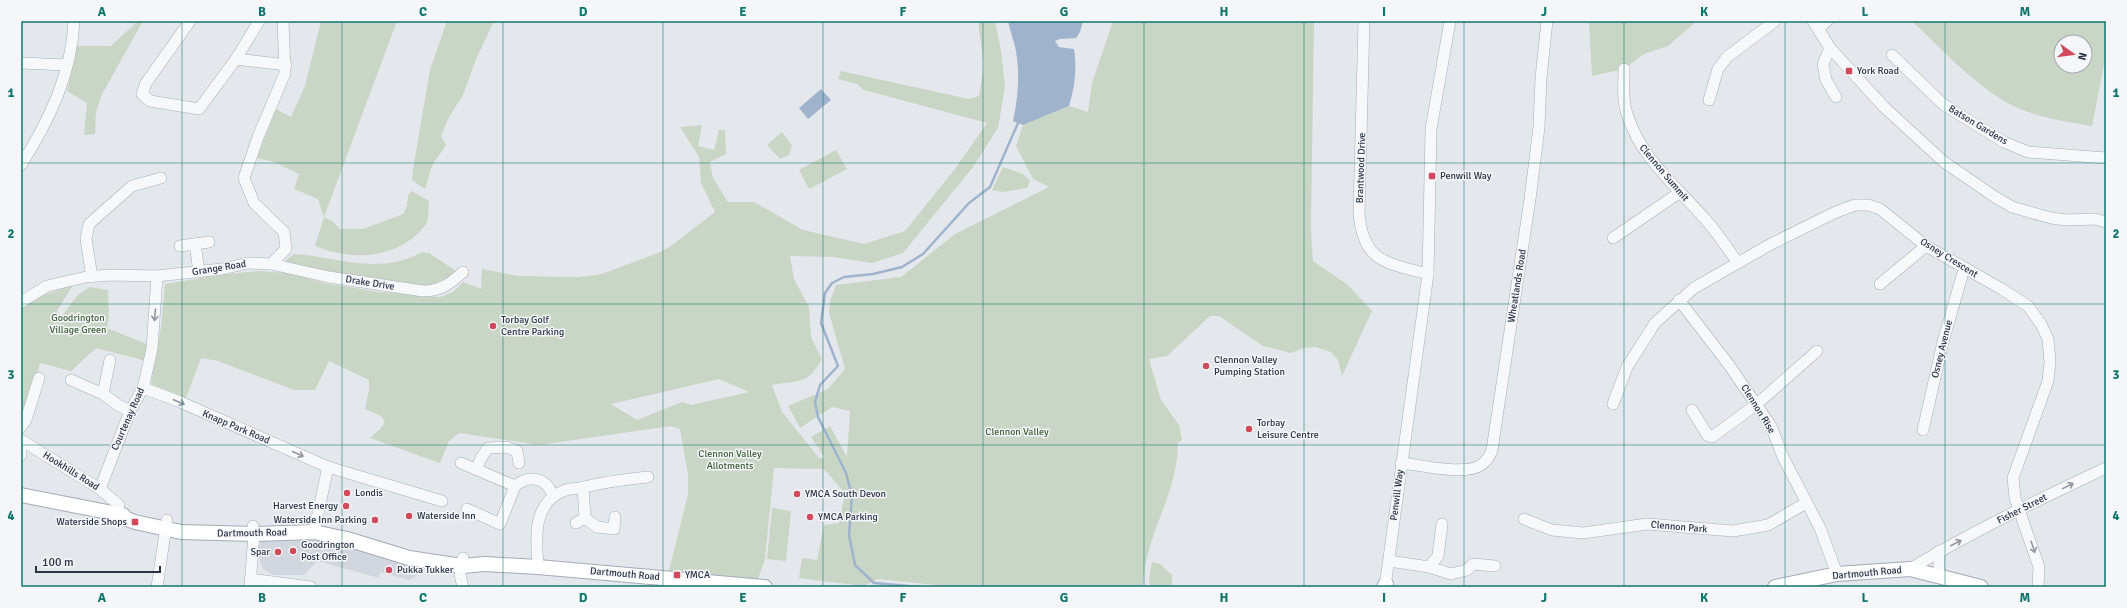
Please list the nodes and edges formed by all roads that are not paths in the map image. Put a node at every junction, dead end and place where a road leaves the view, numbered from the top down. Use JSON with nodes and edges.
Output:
{"nodes":[{"id":1,"x":84,"y":21,"type":"edge"},
{"id":2,"x":190,"y":21,"type":"edge"},
{"id":3,"x":259,"y":21,"type":"edge"},
{"id":4,"x":283,"y":21,"type":"edge"},
{"id":5,"x":1364,"y":21,"type":"edge"},
{"id":6,"x":1450,"y":21,"type":"edge"},
{"id":7,"x":1547,"y":21,"type":"edge"},
{"id":8,"x":1775,"y":21,"type":"edge"},
{"id":9,"x":1827,"y":21,"type":"edge"},
{"id":10,"x":74,"y":24,"type":"edge"},
{"id":11,"x":1816,"y":25,"type":"edge"},
{"id":12,"x":1830,"y":48,"type":"junction"},
{"id":13,"x":1892,"y":55,"type":"dead end"},
{"id":14,"x":236,"y":59,"type":"junction"},
{"id":15,"x":21,"y":63,"type":"edge"},
{"id":16,"x":67,"y":65,"type":"junction"},
{"id":17,"x":286,"y":65,"type":"junction"},
{"id":18,"x":1624,"y":69,"type":"dead end"},
{"id":19,"x":1836,"y":97,"type":"dead end"},
{"id":20,"x":1709,"y":100,"type":"dead end"},
{"id":21,"x":2106,"y":158,"type":"edge"},
{"id":22,"x":21,"y":165,"type":"edge"},
{"id":23,"x":161,"y":178,"type":"dead end"},
{"id":24,"x":1679,"y":193,"type":"junction"},
{"id":25,"x":2106,"y":222,"type":"edge"},
{"id":26,"x":1613,"y":238,"type":"dead end"},
{"id":27,"x":209,"y":242,"type":"dead end"},
{"id":28,"x":195,"y":244,"type":"junction"},
{"id":29,"x":180,"y":246,"type":"dead end"},
{"id":30,"x":1926,"y":246,"type":"junction"},
{"id":31,"x":1738,"y":263,"type":"junction"},
{"id":32,"x":271,"y":264,"type":"junction"},
{"id":33,"x":1964,"y":269,"type":"junction"},
{"id":34,"x":199,"y":272,"type":"junction"},
{"id":35,"x":463,"y":272,"type":"dead end"},
{"id":36,"x":1428,"y":274,"type":"junction"},
{"id":37,"x":157,"y":276,"type":"junction"},
{"id":38,"x":92,"y":277,"type":"junction"},
{"id":39,"x":1880,"y":284,"type":"dead end"},
{"id":40,"x":1679,"y":300,"type":"junction"},
{"id":41,"x":21,"y":302,"type":"edge"},
{"id":42,"x":1817,"y":351,"type":"dead end"},
{"id":43,"x":110,"y":360,"type":"dead end"},
{"id":44,"x":39,"y":378,"type":"dead end"},
{"id":45,"x":71,"y":380,"type":"dead end"},
{"id":46,"x":143,"y":388,"type":"junction"},
{"id":47,"x":103,"y":394,"type":"junction"},
{"id":48,"x":1613,"y":404,"type":"dead end"},
{"id":49,"x":1757,"y":404,"type":"junction"},
{"id":50,"x":1692,"y":410,"type":"dead end"},
{"id":51,"x":130,"y":411,"type":"junction"},
{"id":52,"x":21,"y":427,"type":"edge"},
{"id":53,"x":1923,"y":430,"type":"dead end"},
{"id":54,"x":21,"y":440,"type":"edge"},
{"id":55,"x":21,"y":451,"type":"edge"},
{"id":56,"x":21,"y":455,"type":"edge"},
{"id":57,"x":461,"y":463,"type":"dead end"},
{"id":58,"x":519,"y":463,"type":"dead end"},
{"id":59,"x":1401,"y":463,"type":"junction"},
{"id":60,"x":328,"y":467,"type":"junction"},
{"id":61,"x":477,"y":468,"type":"junction"},
{"id":62,"x":2106,"y":468,"type":"edge"},
{"id":63,"x":648,"y":477,"type":"dead end"},
{"id":64,"x":515,"y":486,"type":"junction"},
{"id":65,"x":583,"y":488,"type":"junction"},
{"id":66,"x":100,"y":489,"type":"junction"},
{"id":67,"x":21,"y":495,"type":"edge"},
{"id":68,"x":553,"y":496,"type":"junction"},
{"id":69,"x":442,"y":501,"type":"dead end"},
{"id":70,"x":1806,"y":502,"type":"junction"},
{"id":71,"x":116,"y":509,"type":"junction"},
{"id":72,"x":467,"y":509,"type":"dead end"},
{"id":73,"x":2020,"y":510,"type":"junction"},
{"id":74,"x":615,"y":517,"type":"dead end"},
{"id":75,"x":1524,"y":519,"type":"dead end"},
{"id":76,"x":1442,"y":524,"type":"dead end"},
{"id":77,"x":166,"y":525,"type":"junction"},
{"id":78,"x":315,"y":528,"type":"junction"},
{"id":79,"x":614,"y":529,"type":"junction"},
{"id":80,"x":253,"y":530,"type":"junction"},
{"id":81,"x":625,"y":531,"type":"dead end"},
{"id":82,"x":1939,"y":551,"type":"junction"},
{"id":83,"x":1389,"y":561,"type":"junction"},
{"id":84,"x":462,"y":562,"type":"junction"},
{"id":85,"x":1495,"y":566,"type":"dead end"},
{"id":86,"x":538,"y":567,"type":"junction"},
{"id":87,"x":1429,"y":567,"type":"junction"},
{"id":88,"x":1910,"y":569,"type":"junction"},
{"id":89,"x":1836,"y":574,"type":"junction"},
{"id":90,"x":1939,"y":576,"type":"junction"},
{"id":91,"x":250,"y":583,"type":"edge"},
{"id":92,"x":1385,"y":586,"type":"edge"},
{"id":93,"x":156,"y":587,"type":"edge"},
{"id":94,"x":311,"y":587,"type":"edge"},
{"id":95,"x":463,"y":587,"type":"edge"},
{"id":96,"x":758,"y":587,"type":"edge"},
{"id":97,"x":1774,"y":587,"type":"edge"},
{"id":98,"x":1981,"y":587,"type":"edge"},
{"id":99,"x":2038,"y":587,"type":"edge"}],
"edges":[{"from":1,"to":10,"type":"street"},
{"from":2,"to":14,"type":"street"},
{"from":3,"to":14,"type":"street"},
{"from":4,"to":17,"type":"street"},
{"from":5,"to":36,"type":"street","name":"Brantwood Drive"},
{"from":6,"to":36,"type":"street","name":"Penwill Way"},
{"from":7,"to":59,"type":"street","name":"Wheatlands Road"},
{"from":8,"to":20,"type":"street"},
{"from":9,"to":11,"type":"street"},
{"from":10,"to":16,"type":"street"},
{"from":11,"to":12,"type":"street"},
{"from":12,"to":19,"type":"street"},
{"from":12,"to":25,"type":"street"},
{"from":13,"to":21,"type":"street","name":"Batson Gardens"},
{"from":14,"to":17,"type":"street"},
{"from":15,"to":16,"type":"street"},
{"from":16,"to":22,"type":"street"},
{"from":17,"to":32,"type":"street"},
{"from":18,"to":24,"type":"street","name":"Clennon Summit"},
{"from":23,"to":38,"type":"street"},
{"from":24,"to":26,"type":"street"},
{"from":24,"to":31,"type":"street","name":"Clennon Summit"},
{"from":27,"to":28,"type":"street"},
{"from":28,"to":29,"type":"street"},
{"from":28,"to":34,"type":"street"},
{"from":30,"to":31,"type":"street","name":"Osney Crescent"},
{"from":30,"to":33,"type":"street","name":"Osney Crescent"},
{"from":30,"to":39,"type":"street"},
{"from":31,"to":40,"type":"street","name":"Osney Crescent"},
{"from":32,"to":34,"type":"street","name":"Grange Road"},
{"from":32,"to":35,"type":"street","name":"Drake Drive"},
{"from":33,"to":53,"type":"street","name":"Osney Avenue"},
{"from":33,"to":73,"type":"street","name":"Osney Crescent"},
{"from":34,"to":37,"type":"street","name":"Grange Road"},
{"from":36,"to":59,"type":"street","name":"Penwill Way"},
{"from":37,"to":38,"type":"street","name":"Grange Road"},
{"from":37,"to":46,"type":"street","name":"Courtenay Road","one_way":true},
{"from":38,"to":41,"type":"street","name":"Grange Road"},
{"from":40,"to":48,"type":"street","name":"Osney Crescent"},
{"from":40,"to":49,"type":"street","name":"Clennon Rise"},
{"from":42,"to":49,"type":"street"},
{"from":43,"to":47,"type":"street"},
{"from":44,"to":52,"type":"street"},
{"from":45,"to":47,"type":"street"},
{"from":46,"to":51,"type":"street","name":"Courtenay Road"},
{"from":46,"to":60,"type":"street","name":"Knapp Park Road","one_way":true},
{"from":47,"to":51,"type":"street"},
{"from":49,"to":50,"type":"street"},
{"from":49,"to":70,"type":"street","name":"Clennon Rise"},
{"from":51,"to":66,"type":"street","name":"Courtenay Road"},
{"from":54,"to":66,"type":"street","name":"Hookhills Road"},
{"from":55,"to":56,"type":"street"},
{"from":57,"to":61,"type":"street"},
{"from":58,"to":61,"type":"street"},
{"from":59,"to":83,"type":"street","name":"Penwill Way"},
{"from":60,"to":69,"type":"street","name":"Knapp Park Road"},
{"from":60,"to":78,"type":"street"},
{"from":61,"to":64,"type":"street"},
{"from":73,"to":62,"type":"street","name":"Fisher Street","one_way":true},
{"from":63,"to":65,"type":"street"},
{"from":64,"to":68,"type":"street"},
{"from":64,"to":72,"type":"street"},
{"from":65,"to":68,"type":"street"},
{"from":65,"to":79,"type":"street"},
{"from":66,"to":71,"type":"street","name":"Hookhills Road"},
{"from":67,"to":71,"type":"main road","name":"Dartmouth Road"},
{"from":68,"to":86,"type":"street"},
{"from":70,"to":75,"type":"street","name":"Clennon Park"},
{"from":70,"to":89,"type":"street","name":"Clennon Rise"},
{"from":71,"to":77,"type":"main road","name":"Dartmouth Road"},
{"from":82,"to":73,"type":"street","name":"Fisher Street","one_way":true},
{"from":73,"to":99,"type":"street","name":"Osney Crescent","one_way":true},
{"from":74,"to":79,"type":"street"},
{"from":76,"to":87,"type":"street"},
{"from":77,"to":80,"type":"main road","name":"Dartmouth Road"},
{"from":77,"to":93,"type":"street"},
{"from":78,"to":80,"type":"main road","name":"Dartmouth Road"},
{"from":78,"to":84,"type":"main road","name":"Dartmouth Road"},
{"from":79,"to":81,"type":"street"},
{"from":80,"to":91,"type":"street"},
{"from":82,"to":88,"type":"street","name":"Fisher Street"},
{"from":82,"to":90,"type":"street"},
{"from":83,"to":87,"type":"street"},
{"from":83,"to":92,"type":"street","name":"Penwill Way"},
{"from":84,"to":86,"type":"main road","name":"Dartmouth Road"},
{"from":84,"to":95,"type":"street"},
{"from":85,"to":87,"type":"street"},
{"from":86,"to":96,"type":"main road","name":"Dartmouth Road"},
{"from":88,"to":89,"type":"main road","name":"Dartmouth Road"},
{"from":88,"to":90,"type":"main road","name":"Dartmouth Road"},
{"from":89,"to":97,"type":"main road","name":"Dartmouth Road"},
{"from":90,"to":98,"type":"main road","name":"Dartmouth Road"},
{"from":91,"to":94,"type":"street"}]}
